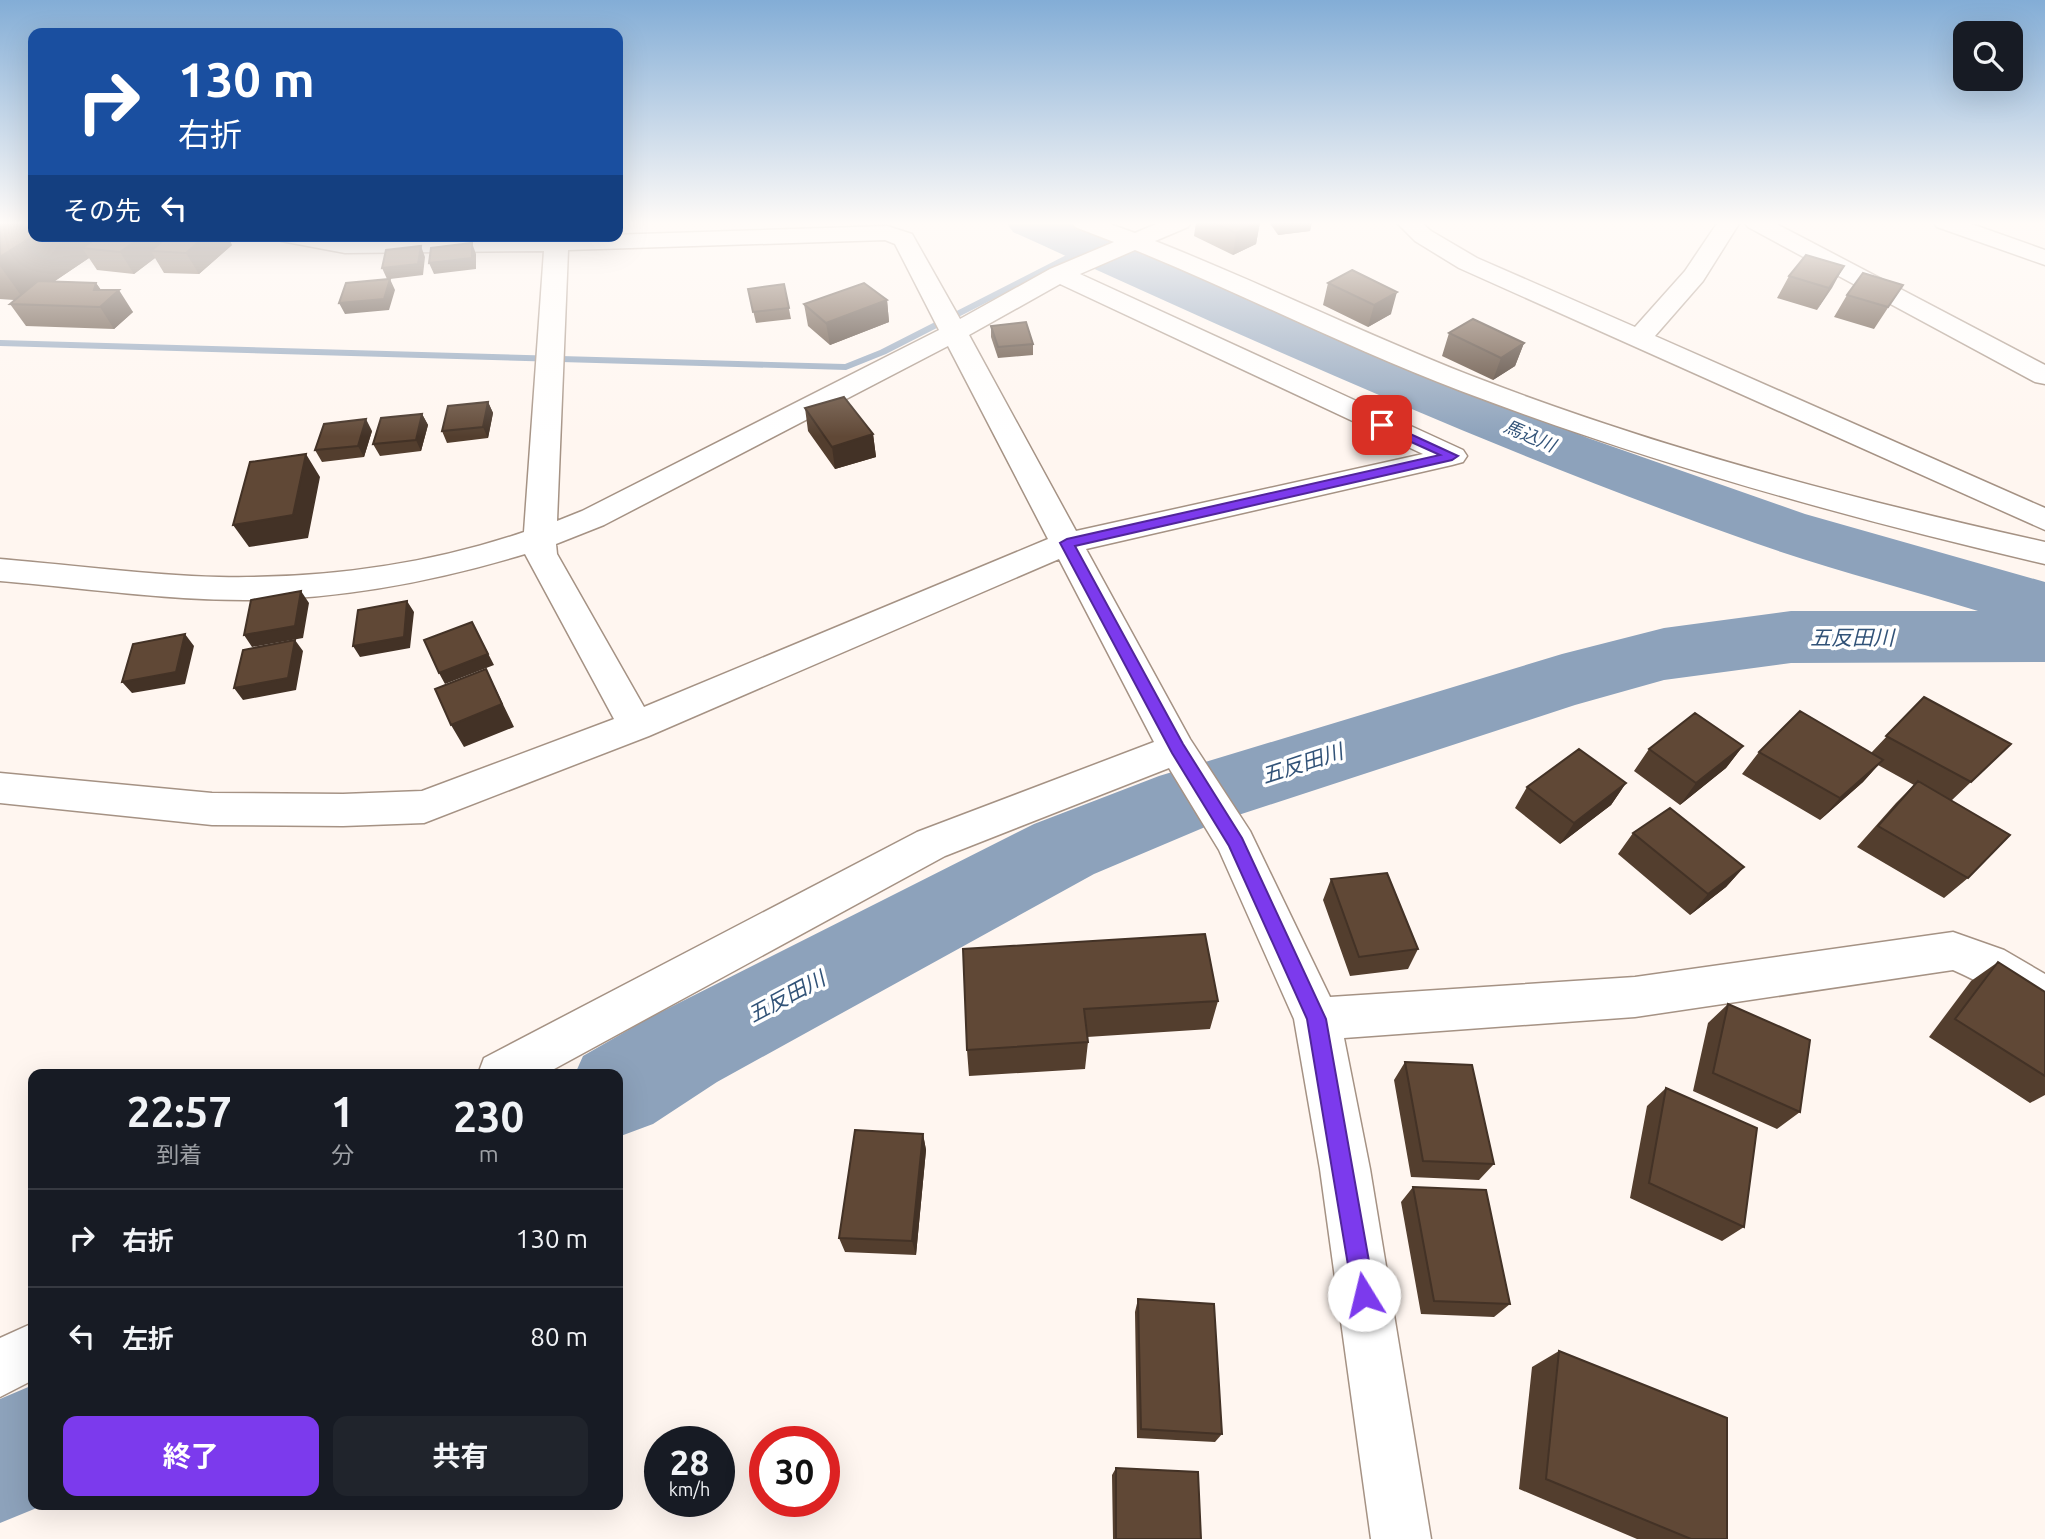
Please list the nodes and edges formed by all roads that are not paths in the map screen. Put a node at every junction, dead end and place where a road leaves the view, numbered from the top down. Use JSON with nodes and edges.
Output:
{"nodes":[{"id":1,"x":553,"y":294,"type":"edge"},
{"id":2,"x":934,"y":294,"type":"edge"},
{"id":3,"x":1012,"y":294,"type":"edge"},
{"id":4,"x":1104,"y":294,"type":"edge"},
{"id":5,"x":1251,"y":294,"type":"edge"},
{"id":6,"x":1536,"y":294,"type":"edge"},
{"id":7,"x":1679,"y":294,"type":"edge"},
{"id":8,"x":1891,"y":294,"type":"edge"},
{"id":9,"x":949,"y":320,"type":"junction"},
{"id":10,"x":1639,"y":340,"type":"junction"},
{"id":11,"x":2045,"y":376,"type":"edge"},
{"id":12,"x":2045,"y":520,"type":"edge"},
{"id":13,"x":540,"y":540,"type":"junction"},
{"id":14,"x":1067,"y":543,"type":"junction"},
{"id":15,"x":2045,"y":553,"type":"edge"},
{"id":16,"x":0,"y":570,"type":"edge"},
{"id":17,"x":636,"y":726,"type":"junction"},
{"id":18,"x":1177,"y":749,"type":"junction"},
{"id":19,"x":0,"y":788,"type":"edge"},
{"id":20,"x":2045,"y":997,"type":"edge"},
{"id":21,"x":1317,"y":1019,"type":"junction"},
{"id":22,"x":510,"y":1069,"type":"edge"},
{"id":23,"x":1401,"y":1539,"type":"edge"}],
"edges":[{"from":1,"to":13,"type":"street"},
{"from":2,"to":9,"type":"street"},
{"from":3,"to":9,"type":"street"},
{"from":4,"to":14,"type":"street"},
{"from":5,"to":15,"type":"street"},
{"from":6,"to":10,"type":"street"},
{"from":7,"to":10,"type":"street"},
{"from":8,"to":11,"type":"street"},
{"from":9,"to":13,"type":"street"},
{"from":9,"to":14,"type":"street"},
{"from":10,"to":12,"type":"street"},
{"from":13,"to":16,"type":"street"},
{"from":13,"to":17,"type":"street"},
{"from":14,"to":17,"type":"street"},
{"from":14,"to":18,"type":"street"},
{"from":17,"to":19,"type":"street"},
{"from":18,"to":21,"type":"street"},
{"from":18,"to":22,"type":"street"},
{"from":20,"to":21,"type":"street"},
{"from":21,"to":23,"type":"street"}]}
